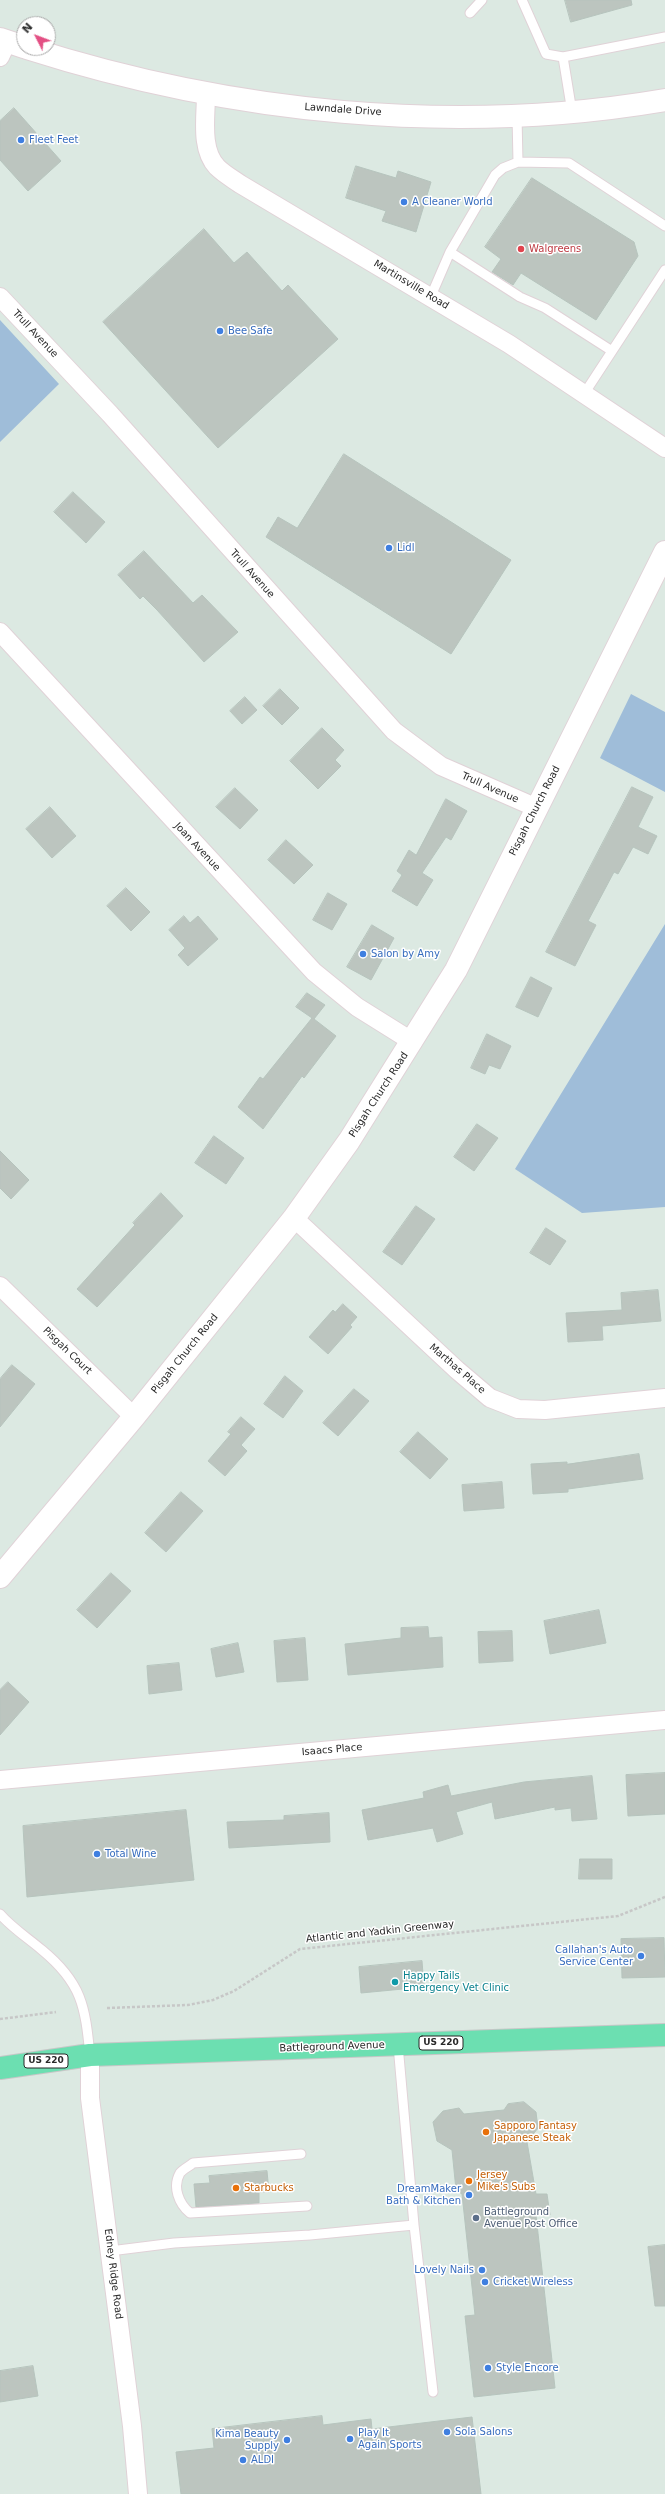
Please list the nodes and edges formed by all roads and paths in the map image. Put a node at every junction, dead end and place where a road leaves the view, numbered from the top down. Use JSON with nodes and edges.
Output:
{"nodes":[{"id":1,"x":482,"y":0,"type":"edge"},
{"id":2,"x":522,"y":0,"type":"edge"},
{"id":3,"x":470,"y":13,"type":"dead end"},
{"id":4,"x":665,"y":37,"type":"edge"},
{"id":5,"x":11,"y":47,"type":"edge"},
{"id":6,"x":563,"y":57,"type":"junction"},
{"id":7,"x":206,"y":94,"type":"junction"},
{"id":8,"x":665,"y":100,"type":"edge"},
{"id":9,"x":572,"y":112,"type":"junction"},
{"id":10,"x":517,"y":115,"type":"junction"},
{"id":11,"x":518,"y":162,"type":"junction"},
{"id":12,"x":665,"y":226,"type":"edge"},
{"id":13,"x":450,"y":252,"type":"junction"},
{"id":14,"x":665,"y":270,"type":"edge"},
{"id":15,"x":431,"y":296,"type":"junction"},
{"id":16,"x":0,"y":297,"type":"edge"},
{"id":17,"x":612,"y":351,"type":"junction"},
{"id":18,"x":584,"y":394,"type":"junction"},
{"id":19,"x":665,"y":448,"type":"edge"},
{"id":20,"x":665,"y":552,"type":"edge"},
{"id":21,"x":0,"y":632,"type":"edge"},
{"id":22,"x":537,"y":808,"type":"junction"},
{"id":23,"x":413,"y":1042,"type":"junction"},
{"id":24,"x":294,"y":1218,"type":"junction"},
{"id":25,"x":0,"y":1286,"type":"edge"},
{"id":26,"x":665,"y":1398,"type":"edge"},
{"id":27,"x":134,"y":1417,"type":"junction"},
{"id":28,"x":0,"y":1578,"type":"edge"},
{"id":29,"x":665,"y":1720,"type":"edge"},
{"id":30,"x":0,"y":1780,"type":"edge"},
{"id":31,"x":665,"y":1897,"type":"edge"},
{"id":32,"x":0,"y":1914,"type":"edge"},
{"id":33,"x":107,"y":2008,"type":"dead end"},
{"id":34,"x":56,"y":2012,"type":"dead end"},
{"id":35,"x":0,"y":2019,"type":"edge"},
{"id":36,"x":665,"y":2034,"type":"edge"},
{"id":37,"x":398,"y":2045,"type":"junction"},
{"id":38,"x":90,"y":2055,"type":"junction"},
{"id":39,"x":0,"y":2068,"type":"edge"},
{"id":40,"x":301,"y":2154,"type":"dead end"},
{"id":41,"x":307,"y":2206,"type":"dead end"},
{"id":42,"x":414,"y":2225,"type":"junction"},
{"id":43,"x":110,"y":2251,"type":"junction"},
{"id":44,"x":433,"y":2392,"type":"dead end"},
{"id":45,"x":138,"y":2494,"type":"edge"}],
"edges":[{"from":1,"to":3,"type":"lane"},
{"from":2,"to":6,"type":"lane"},
{"from":4,"to":6,"type":"lane"},
{"from":5,"to":7,"type":"main road","name":"Lawndale Drive"},
{"from":6,"to":9,"type":"lane"},
{"from":7,"to":10,"type":"main road","name":"Lawndale Drive"},
{"from":7,"to":15,"type":"street","name":"Martinsville Road"},
{"from":8,"to":9,"type":"main road","name":"Lawndale Drive"},
{"from":9,"to":10,"type":"main road","name":"Lawndale Drive"},
{"from":10,"to":11,"type":"lane"},
{"from":11,"to":12,"type":"lane"},
{"from":11,"to":13,"type":"lane"},
{"from":13,"to":15,"type":"lane"},
{"from":13,"to":17,"type":"lane"},
{"from":14,"to":17,"type":"lane"},
{"from":15,"to":18,"type":"street","name":"Martinsville Road"},
{"from":16,"to":22,"type":"street","name":"Trull Avenue"},
{"from":17,"to":18,"type":"lane"},
{"from":18,"to":19,"type":"street","name":"Martinsville Road"},
{"from":20,"to":22,"type":"main road","name":"Pisgah Church Road"},
{"from":21,"to":23,"type":"street","name":"Joan Avenue"},
{"from":22,"to":23,"type":"main road","name":"Pisgah Church Road"},
{"from":23,"to":24,"type":"main road","name":"Pisgah Church Road"},
{"from":24,"to":26,"type":"street","name":"Marthas Place"},
{"from":24,"to":27,"type":"main road","name":"Pisgah Church Road"},
{"from":25,"to":27,"type":"street","name":"Pisgah Court"},
{"from":27,"to":28,"type":"main road","name":"Pisgah Church Road"},
{"from":29,"to":30,"type":"street","name":"Isaacs Place"},
{"from":31,"to":33,"type":"path","name":"Atlantic and Yadkin Greenway"},
{"from":32,"to":38,"type":"lane"},
{"from":34,"to":35,"type":"path"},
{"from":36,"to":37,"type":"main road","name":"Battleground Avenue","number":"US 220"},
{"from":37,"to":38,"type":"main road","name":"Battleground Avenue","number":"US 220"},
{"from":37,"to":42,"type":"lane"},
{"from":38,"to":39,"type":"main road","name":"Battleground Avenue","number":"US 220"},
{"from":38,"to":43,"type":"street","name":"Edney Ridge Road"},
{"from":40,"to":41,"type":"lane"},
{"from":42,"to":43,"type":"lane"},
{"from":42,"to":44,"type":"lane"},
{"from":43,"to":45,"type":"street","name":"Edney Ridge Road"}]}
